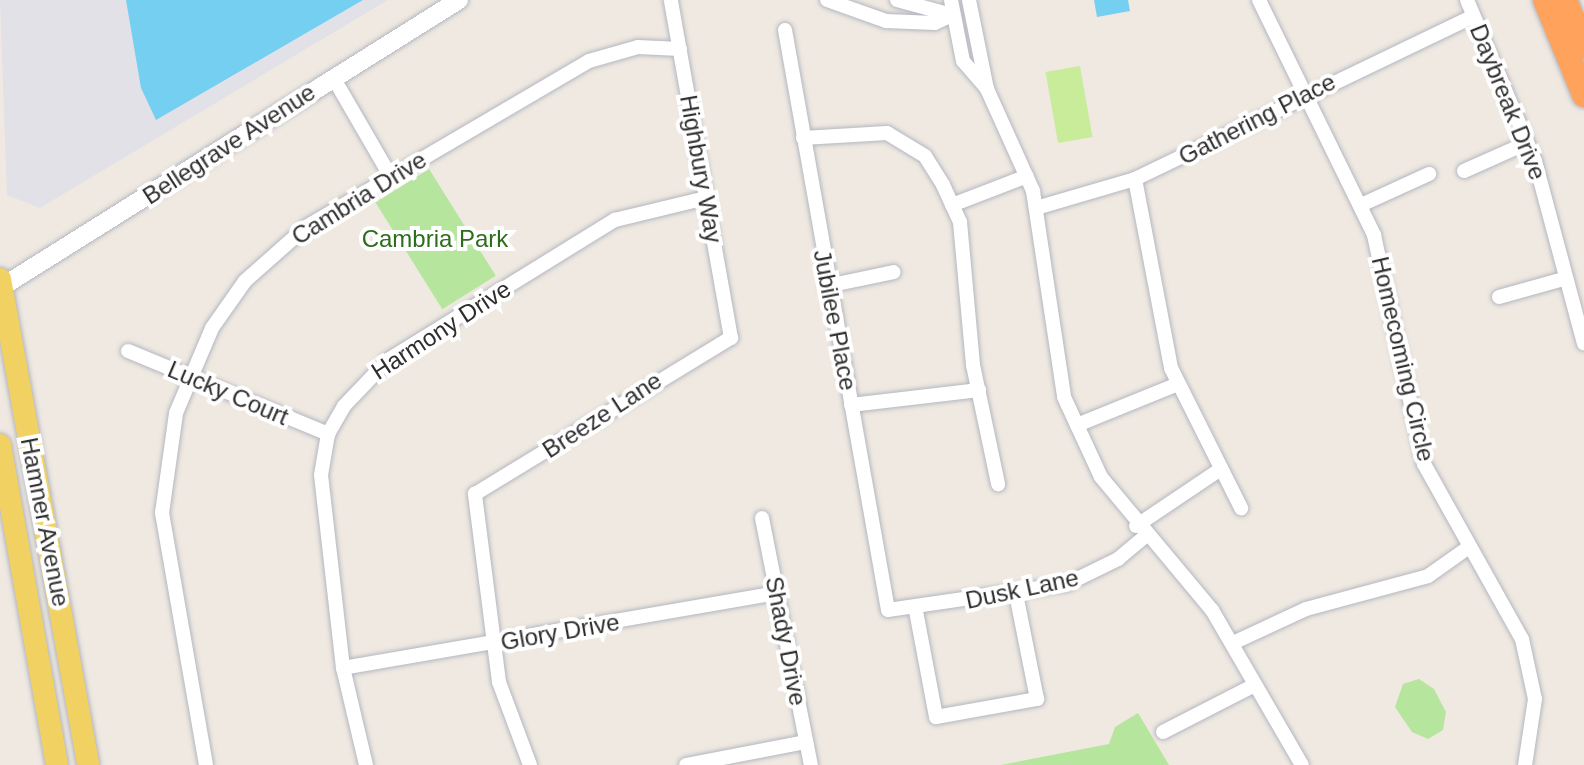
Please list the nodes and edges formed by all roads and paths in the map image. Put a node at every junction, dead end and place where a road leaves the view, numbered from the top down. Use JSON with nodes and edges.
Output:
{"nodes":[{"id":1,"x":459,"y":0,"type":"edge"},
{"id":2,"x":671,"y":0,"type":"edge"},
{"id":3,"x":827,"y":0,"type":"edge"},
{"id":4,"x":897,"y":0,"type":"edge"},
{"id":5,"x":969,"y":0,"type":"edge"},
{"id":6,"x":1259,"y":0,"type":"edge"},
{"id":7,"x":1467,"y":0,"type":"edge"},
{"id":8,"x":1545,"y":0,"type":"edge"},
{"id":9,"x":1565,"y":0,"type":"edge"},
{"id":10,"x":952,"y":8,"type":"edge"},
{"id":11,"x":1473,"y":16,"type":"junction"},
{"id":12,"x":785,"y":30,"type":"dead end"},
{"id":13,"x":1584,"y":46,"type":"edge"},
{"id":14,"x":680,"y":49,"type":"junction"},
{"id":15,"x":333,"y":77,"type":"junction"},
{"id":16,"x":987,"y":89,"type":"junction"},
{"id":17,"x":1306,"y":94,"type":"junction"},
{"id":18,"x":1584,"y":95,"type":"edge"},
{"id":19,"x":803,"y":138,"type":"junction"},
{"id":20,"x":1527,"y":143,"type":"junction"},
{"id":21,"x":1464,"y":171,"type":"dead end"},
{"id":22,"x":1429,"y":174,"type":"dead end"},
{"id":23,"x":1027,"y":176,"type":"junction"},
{"id":24,"x":391,"y":177,"type":"junction"},
{"id":25,"x":1135,"y":179,"type":"junction"},
{"id":26,"x":706,"y":198,"type":"junction"},
{"id":27,"x":952,"y":205,"type":"junction"},
{"id":28,"x":1361,"y":205,"type":"junction"},
{"id":29,"x":1036,"y":208,"type":"junction"},
{"id":30,"x":894,"y":272,"type":"dead end"},
{"id":31,"x":1564,"y":279,"type":"junction"},
{"id":32,"x":0,"y":285,"type":"edge"},
{"id":33,"x":827,"y":286,"type":"junction"},
{"id":34,"x":1499,"y":297,"type":"dead end"},
{"id":35,"x":731,"y":338,"type":"joint"},
{"id":36,"x":1584,"y":344,"type":"edge"},
{"id":37,"x":128,"y":351,"type":"dead end"},
{"id":38,"x":191,"y":378,"type":"junction"},
{"id":39,"x":1178,"y":384,"type":"junction"},
{"id":40,"x":979,"y":390,"type":"junction"},
{"id":41,"x":851,"y":405,"type":"junction"},
{"id":42,"x":1077,"y":425,"type":"junction"},
{"id":43,"x":328,"y":434,"type":"junction"},
{"id":44,"x":0,"y":445,"type":"edge"},
{"id":45,"x":1218,"y":471,"type":"junction"},
{"id":46,"x":998,"y":484,"type":"dead end"},
{"id":47,"x":1241,"y":508,"type":"dead end"},
{"id":48,"x":762,"y":518,"type":"dead end"},
{"id":49,"x":1140,"y":531,"type":"junction"},
{"id":50,"x":1469,"y":547,"type":"junction"},
{"id":51,"x":777,"y":593,"type":"junction"},
{"id":52,"x":1016,"y":594,"type":"junction"},
{"id":53,"x":888,"y":610,"type":"joint"},
{"id":54,"x":916,"y":611,"type":"junction"},
{"id":55,"x":1235,"y":642,"type":"junction"},
{"id":56,"x":493,"y":643,"type":"junction"},
{"id":57,"x":343,"y":668,"type":"junction"},
{"id":58,"x":1255,"y":685,"type":"junction"},
{"id":59,"x":1163,"y":732,"type":"dead end"},
{"id":60,"x":806,"y":742,"type":"junction"},
{"id":61,"x":57,"y":765,"type":"edge"},
{"id":62,"x":88,"y":765,"type":"edge"},
{"id":63,"x":206,"y":765,"type":"edge"},
{"id":64,"x":366,"y":765,"type":"edge"},
{"id":65,"x":530,"y":765,"type":"edge"},
{"id":66,"x":686,"y":765,"type":"edge"},
{"id":67,"x":811,"y":765,"type":"edge"},
{"id":68,"x":1302,"y":765,"type":"edge"},
{"id":69,"x":1525,"y":765,"type":"edge"}],
"edges":[{"from":1,"to":15,"type":"main road","name":"Bellegrave Avenue"},
{"from":2,"to":14,"type":"street","name":"Highbury Way"},
{"from":3,"to":10,"type":"street"},
{"from":4,"to":10,"type":"street"},
{"from":5,"to":16,"type":"street"},
{"from":6,"to":17,"type":"street","name":"Homecoming Circle"},
{"from":7,"to":11,"type":"street","name":"Daybreak Drive"},
{"from":8,"to":18,"type":"highway"},
{"from":9,"to":13,"type":"highway"},
{"from":10,"to":16,"type":"street"},
{"from":11,"to":17,"type":"street","name":"Gathering Place"},
{"from":11,"to":20,"type":"street","name":"Daybreak Drive"},
{"from":12,"to":19,"type":"street","name":"Jubilee Place"},
{"from":14,"to":24,"type":"street","name":"Cambria Drive"},
{"from":14,"to":26,"type":"street","name":"Highbury Way"},
{"from":15,"to":24,"type":"street"},
{"from":15,"to":32,"type":"main road","name":"Bellegrave Avenue"},
{"from":16,"to":23,"type":"street"},
{"from":17,"to":25,"type":"street","name":"Gathering Place"},
{"from":17,"to":28,"type":"street","name":"Homecoming Circle"},
{"from":19,"to":27,"type":"street"},
{"from":19,"to":33,"type":"street","name":"Jubilee Place"},
{"from":20,"to":21,"type":"street"},
{"from":20,"to":31,"type":"street","name":"Daybreak Drive"},
{"from":22,"to":28,"type":"street"},
{"from":23,"to":27,"type":"street"},
{"from":23,"to":29,"type":"street"},
{"from":24,"to":38,"type":"street","name":"Cambria Drive"},
{"from":25,"to":29,"type":"street","name":"Gathering Place"},
{"from":25,"to":39,"type":"street"},
{"from":26,"to":35,"type":"street","name":"Highbury Way"},
{"from":26,"to":43,"type":"street","name":"Harmony Drive"},
{"from":27,"to":40,"type":"street"},
{"from":28,"to":50,"type":"street","name":"Homecoming Circle"},
{"from":29,"to":42,"type":"street"},
{"from":30,"to":33,"type":"street"},
{"from":31,"to":34,"type":"street"},
{"from":31,"to":36,"type":"street","name":"Daybreak Drive"},
{"from":32,"to":62,"type":"main road","name":"Hamner Avenue"},
{"from":33,"to":41,"type":"street","name":"Jubilee Place"},
{"from":35,"to":56,"type":"street","name":"Breeze Lane"},
{"from":37,"to":38,"type":"street","name":"Lucky Court"},
{"from":38,"to":43,"type":"street","name":"Lucky Court"},
{"from":38,"to":63,"type":"street","name":"Cambria Drive"},
{"from":39,"to":42,"type":"street"},
{"from":39,"to":45,"type":"street"},
{"from":40,"to":41,"type":"street"},
{"from":40,"to":46,"type":"street"},
{"from":41,"to":53,"type":"street","name":"Jubilee Place"},
{"from":42,"to":49,"type":"street"},
{"from":43,"to":57,"type":"street","name":"Harmony Drive"},
{"from":44,"to":61,"type":"main road","name":"Hamner Avenue"},
{"from":45,"to":47,"type":"street"},
{"from":45,"to":49,"type":"street","name":"Dusk Lane"},
{"from":48,"to":51,"type":"street","name":"Shady Drive"},
{"from":49,"to":52,"type":"street","name":"Dusk Lane"},
{"from":49,"to":55,"type":"street"},
{"from":50,"to":55,"type":"street"},
{"from":50,"to":69,"type":"street","name":"Homecoming Circle"},
{"from":51,"to":56,"type":"street","name":"Glory Drive"},
{"from":51,"to":60,"type":"street","name":"Shady Drive"},
{"from":52,"to":54,"type":"street","name":"Dusk Lane"},
{"from":52,"to":54,"type":"street"},
{"from":53,"to":54,"type":"street","name":"Dusk Lane"},
{"from":55,"to":58,"type":"street"},
{"from":56,"to":57,"type":"street","name":"Glory Drive"},
{"from":56,"to":65,"type":"street"},
{"from":57,"to":64,"type":"street","name":"Harmony Drive"},
{"from":58,"to":59,"type":"street"},
{"from":58,"to":68,"type":"street"},
{"from":60,"to":66,"type":"street"},
{"from":60,"to":67,"type":"street","name":"Shady Drive"}]}
